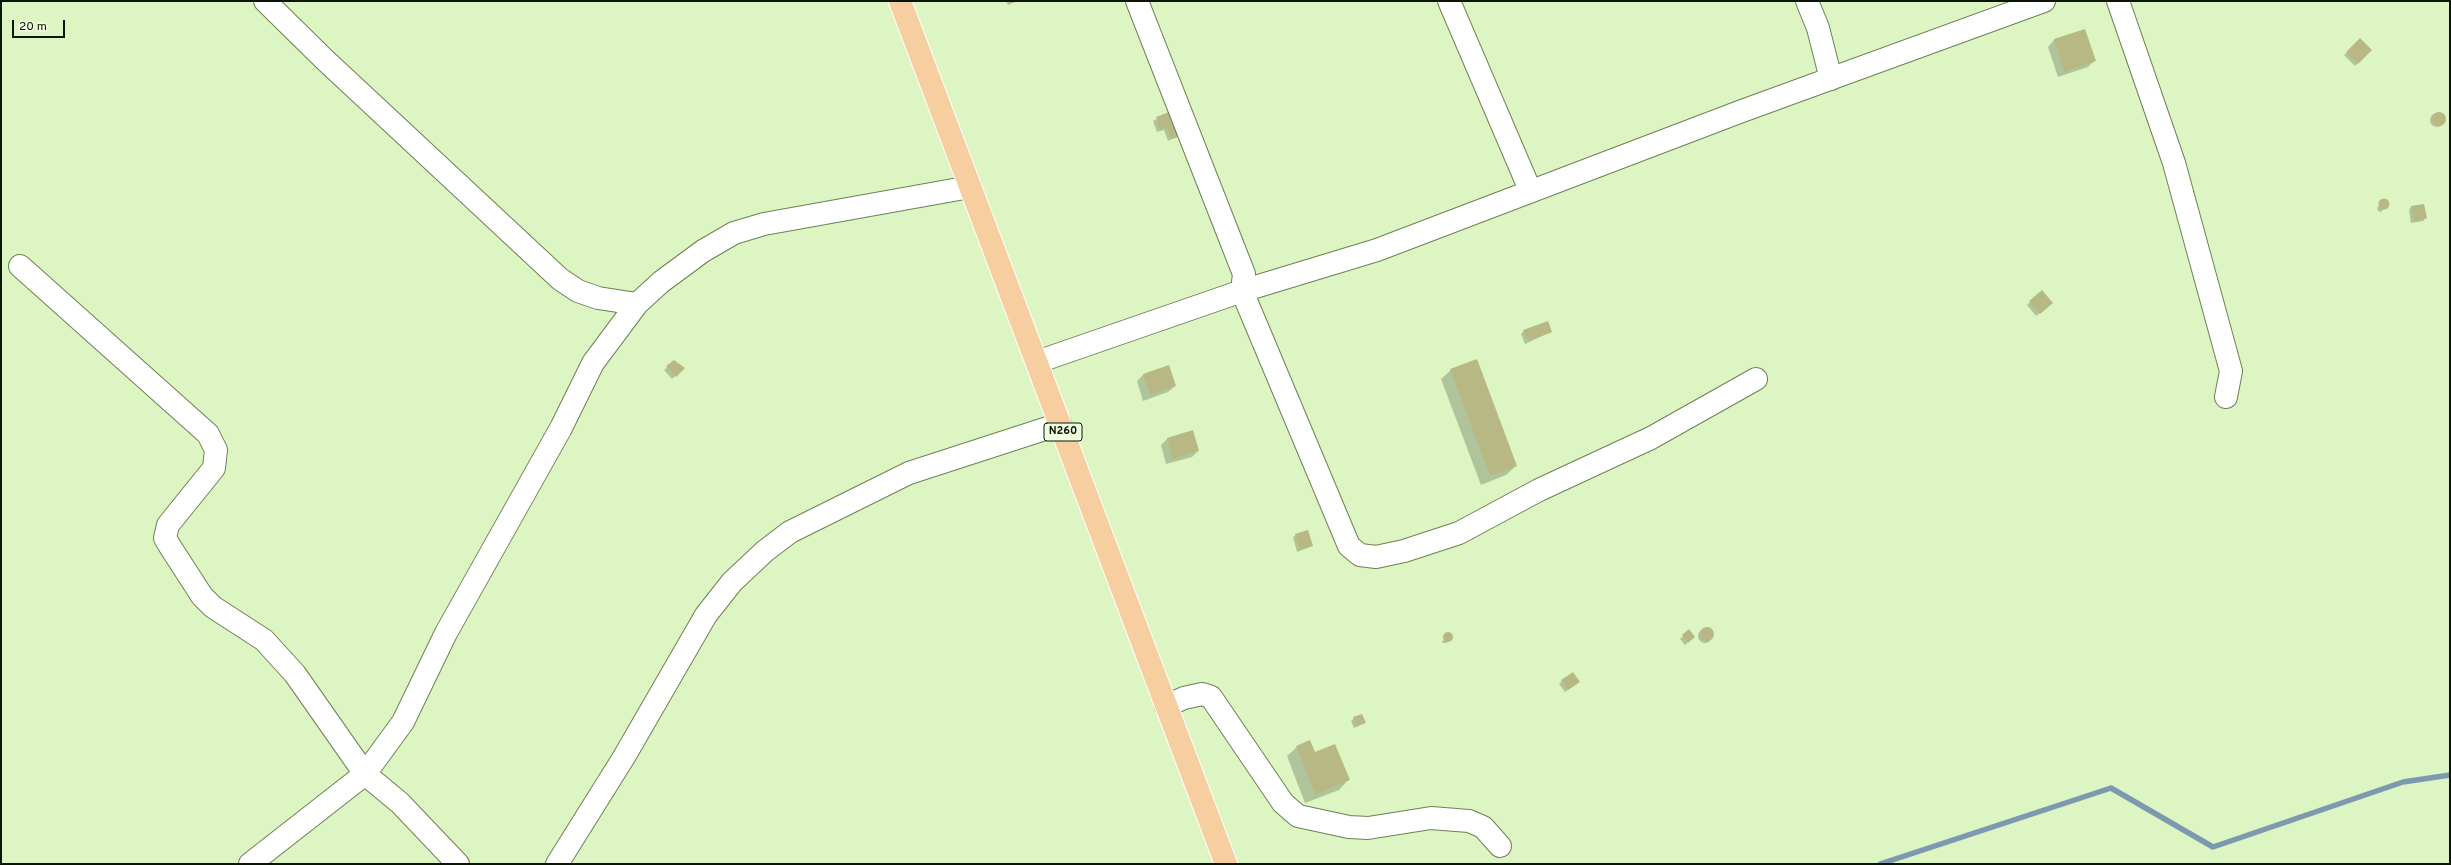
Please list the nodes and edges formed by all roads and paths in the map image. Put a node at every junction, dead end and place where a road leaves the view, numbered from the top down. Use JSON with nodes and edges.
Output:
{"nodes":[{"id":1,"x":265,"y":1,"type":"edge"},
{"id":2,"x":900,"y":1,"type":"edge"},
{"id":3,"x":1137,"y":1,"type":"edge"},
{"id":4,"x":1450,"y":1,"type":"edge"},
{"id":5,"x":1807,"y":1,"type":"edge"},
{"id":6,"x":2044,"y":1,"type":"edge"},
{"id":7,"x":2118,"y":1,"type":"edge"},
{"id":8,"x":1831,"y":79,"type":"junction"},
{"id":9,"x":970,"y":187,"type":"junction"},
{"id":10,"x":1530,"y":190,"type":"junction"},
{"id":11,"x":20,"y":266,"type":"dead end"},
{"id":12,"x":1242,"y":291,"type":"junction"},
{"id":13,"x":637,"y":304,"type":"junction"},
{"id":14,"x":1037,"y":362,"type":"junction"},
{"id":15,"x":1756,"y":379,"type":"dead end"},
{"id":16,"x":2226,"y":397,"type":"dead end"},
{"id":17,"x":1060,"y":424,"type":"junction"},
{"id":18,"x":1166,"y":706,"type":"junction"},
{"id":19,"x":365,"y":774,"type":"junction"},
{"id":20,"x":1500,"y":846,"type":"dead end"},
{"id":21,"x":250,"y":864,"type":"edge"},
{"id":22,"x":458,"y":864,"type":"edge"},
{"id":23,"x":557,"y":864,"type":"edge"},
{"id":24,"x":1226,"y":864,"type":"edge"}],
"edges":[{"from":1,"to":13,"type":"street"},
{"from":2,"to":9,"type":"main road","number":"N260"},
{"from":3,"to":12,"type":"street"},
{"from":4,"to":10,"type":"street"},
{"from":5,"to":8,"type":"street"},
{"from":6,"to":8,"type":"street"},
{"from":7,"to":16,"type":"street"},
{"from":8,"to":10,"type":"street"},
{"from":9,"to":13,"type":"street"},
{"from":9,"to":14,"type":"main road","number":"N260"},
{"from":10,"to":12,"type":"street"},
{"from":11,"to":19,"type":"street"},
{"from":12,"to":14,"type":"street"},
{"from":12,"to":15,"type":"street"},
{"from":13,"to":19,"type":"street"},
{"from":14,"to":17,"type":"main road","number":"N260"},
{"from":17,"to":18,"type":"main road","number":"N260"},
{"from":17,"to":23,"type":"street"},
{"from":18,"to":20,"type":"street"},
{"from":18,"to":24,"type":"main road","number":"N260"},
{"from":19,"to":21,"type":"street"},
{"from":19,"to":22,"type":"street"}]}
